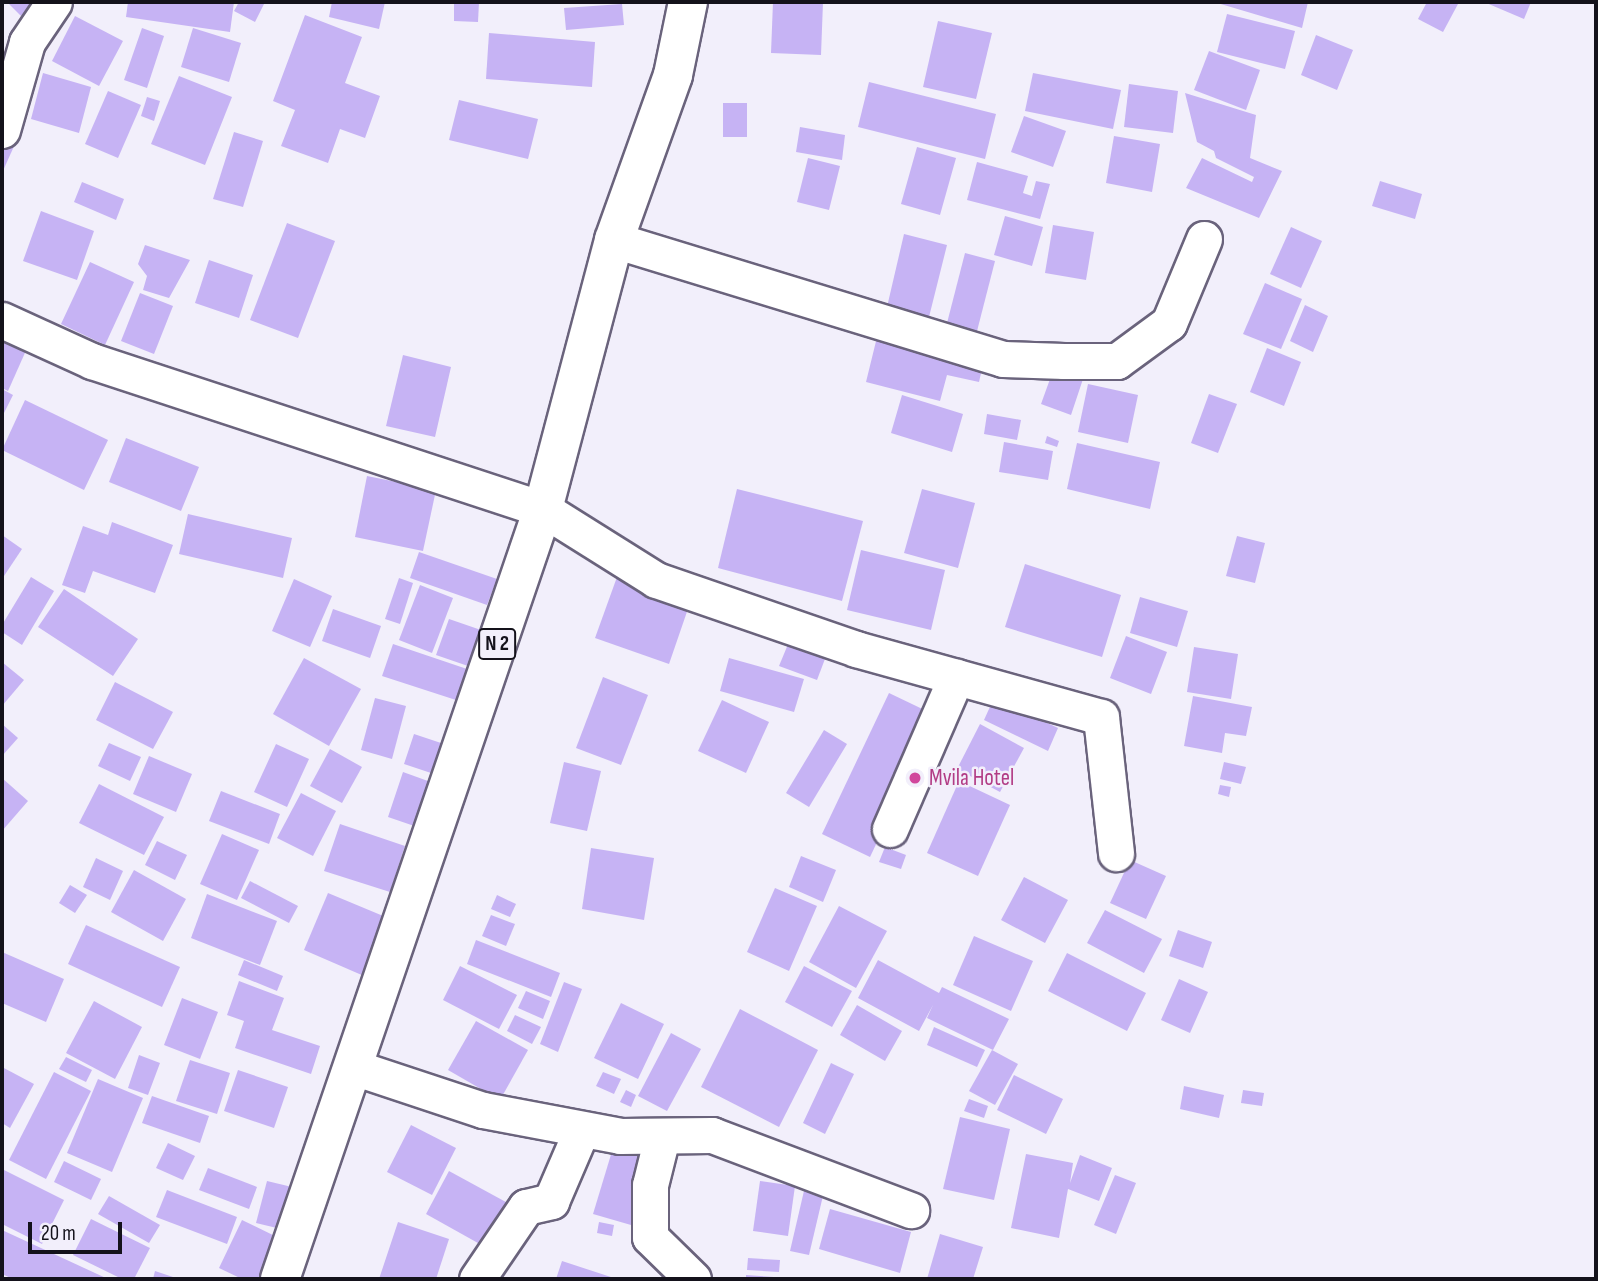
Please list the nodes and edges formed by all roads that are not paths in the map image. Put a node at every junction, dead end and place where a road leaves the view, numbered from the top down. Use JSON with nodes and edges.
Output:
{"nodes":[{"id":1,"x":54,"y":2,"type":"edge"},
{"id":2,"x":688,"y":2,"type":"edge"},
{"id":3,"x":2,"y":131,"type":"edge"},
{"id":4,"x":1204,"y":239,"type":"dead end"},
{"id":5,"x":614,"y":240,"type":"junction"},
{"id":6,"x":2,"y":320,"type":"edge"},
{"id":7,"x":542,"y":509,"type":"junction"},
{"id":8,"x":956,"y":677,"type":"junction"},
{"id":9,"x":890,"y":829,"type":"dead end"},
{"id":10,"x":1116,"y":853,"type":"dead end"},
{"id":11,"x":353,"y":1067,"type":"junction"},
{"id":12,"x":582,"y":1129,"type":"junction"},
{"id":13,"x":662,"y":1137,"type":"junction"},
{"id":14,"x":911,"y":1210,"type":"dead end"},
{"id":15,"x":280,"y":1279,"type":"edge"},
{"id":16,"x":477,"y":1279,"type":"edge"},
{"id":17,"x":693,"y":1279,"type":"edge"}],
"edges":[{"from":1,"to":3,"type":"street"},
{"from":2,"to":5,"type":"highway","number":"N 2"},
{"from":4,"to":5,"type":"street"},
{"from":5,"to":7,"type":"highway","number":"N 2"},
{"from":6,"to":7,"type":"street"},
{"from":7,"to":8,"type":"street"},
{"from":7,"to":11,"type":"highway","number":"N 2"},
{"from":8,"to":9,"type":"street"},
{"from":8,"to":10,"type":"street"},
{"from":11,"to":12,"type":"street"},
{"from":11,"to":15,"type":"highway","number":"N 2"},
{"from":12,"to":13,"type":"street"},
{"from":12,"to":16,"type":"street"},
{"from":13,"to":14,"type":"street"},
{"from":13,"to":17,"type":"street"}]}
